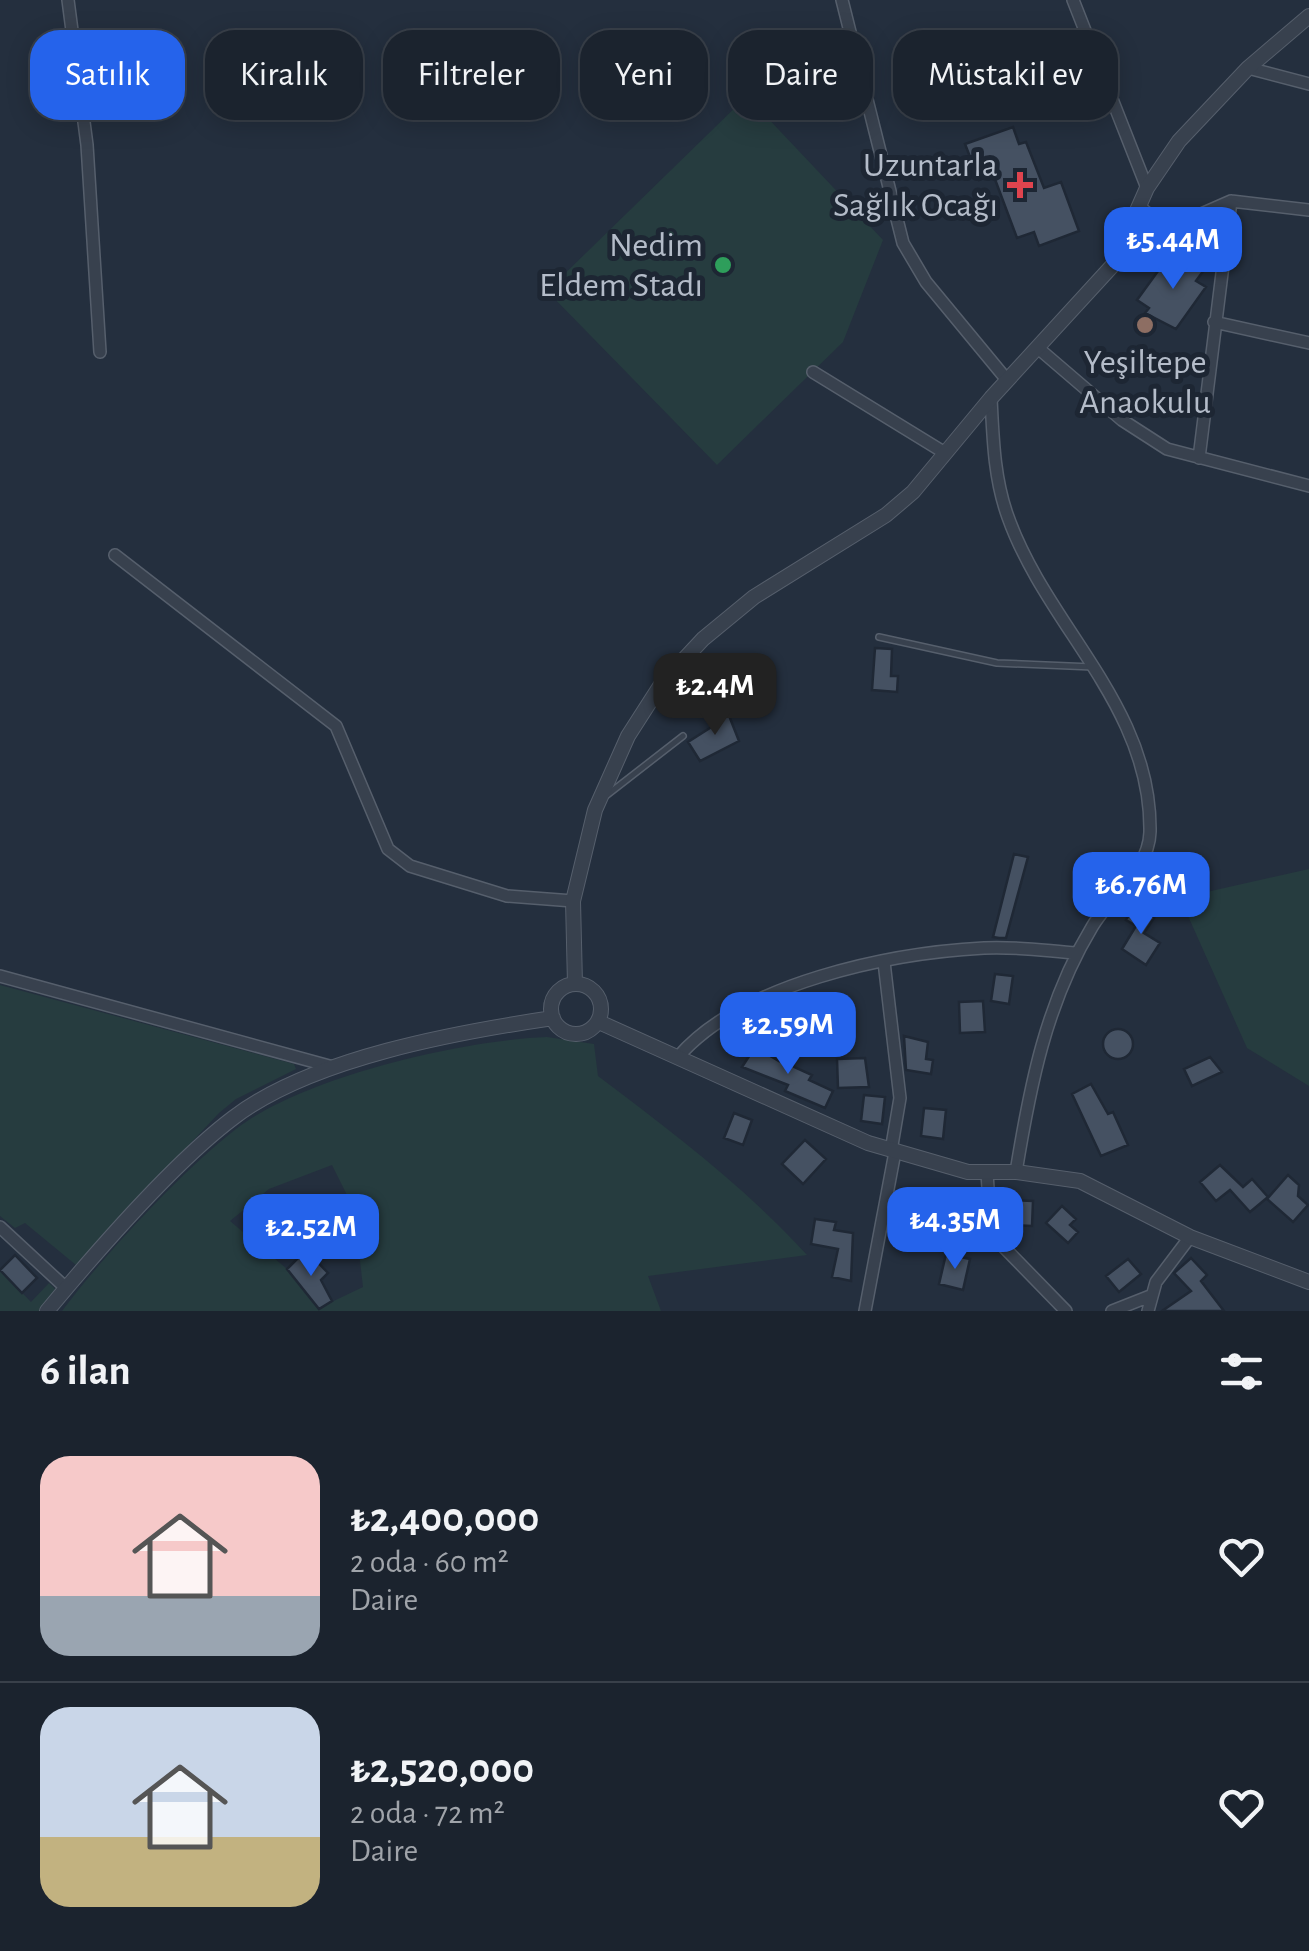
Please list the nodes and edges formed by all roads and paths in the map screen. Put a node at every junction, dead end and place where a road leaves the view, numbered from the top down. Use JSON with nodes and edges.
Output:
{"nodes":[{"id":1,"x":68,"y":0,"type":"edge"},
{"id":2,"x":842,"y":0,"type":"edge"},
{"id":3,"x":1073,"y":0,"type":"edge"},
{"id":4,"x":1309,"y":16,"type":"edge"},
{"id":5,"x":1248,"y":68,"type":"junction"},
{"id":6,"x":1309,"y":84,"type":"edge"},
{"id":7,"x":1147,"y":188,"type":"junction"},
{"id":8,"x":1231,"y":201,"type":"junction"},
{"id":9,"x":1139,"y":206,"type":"junction"},
{"id":10,"x":1309,"y":210,"type":"edge"},
{"id":11,"x":1167,"y":230,"type":"junction"},
{"id":12,"x":1113,"y":266,"type":"junction"},
{"id":13,"x":1214,"y":322,"type":"junction"},
{"id":14,"x":1309,"y":344,"type":"edge"},
{"id":15,"x":1038,"y":348,"type":"junction"},
{"id":16,"x":100,"y":352,"type":"dead end"},
{"id":17,"x":813,"y":372,"type":"dead end"},
{"id":18,"x":1007,"y":380,"type":"junction"},
{"id":19,"x":992,"y":398,"type":"junction"},
{"id":20,"x":945,"y":454,"type":"junction"},
{"id":21,"x":1199,"y":458,"type":"junction"},
{"id":22,"x":1309,"y":486,"type":"edge"},
{"id":23,"x":116,"y":555,"type":"dead end"},
{"id":24,"x":880,"y":637,"type":"dead end"},
{"id":25,"x":1094,"y":667,"type":"junction"},
{"id":26,"x":683,"y":736,"type":"dead end"},
{"id":27,"x":598,"y":802,"type":"junction"},
{"id":28,"x":573,"y":901,"type":"junction"},
{"id":29,"x":1077,"y":954,"type":"junction"},
{"id":30,"x":884,"y":962,"type":"junction"},
{"id":31,"x":0,"y":976,"type":"edge"},
{"id":32,"x":575,"y":984,"type":"junction"},
{"id":33,"x":553,"y":1018,"type":"junction"},
{"id":34,"x":598,"y":1022,"type":"junction"},
{"id":35,"x":678,"y":1057,"type":"junction"},
{"id":36,"x":337,"y":1068,"type":"junction"},
{"id":37,"x":893,"y":1152,"type":"junction"},
{"id":38,"x":1016,"y":1172,"type":"junction"},
{"id":39,"x":987,"y":1173,"type":"junction"},
{"id":40,"x":0,"y":1227,"type":"edge"},
{"id":41,"x":1190,"y":1236,"type":"junction"},
{"id":42,"x":1309,"y":1282,"type":"edge"},
{"id":43,"x":66,"y":1288,"type":"junction"},
{"id":44,"x":1150,"y":1296,"type":"junction"},
{"id":45,"x":47,"y":1311,"type":"edge"},
{"id":46,"x":865,"y":1311,"type":"edge"},
{"id":47,"x":1066,"y":1311,"type":"edge"},
{"id":48,"x":1112,"y":1311,"type":"edge"},
{"id":49,"x":1148,"y":1311,"type":"edge"}],
"edges":[{"from":1,"to":16,"type":"street"},
{"from":2,"to":18,"type":"street"},
{"from":3,"to":7,"type":"street"},
{"from":4,"to":5,"type":"street"},
{"from":5,"to":6,"type":"street"},
{"from":5,"to":7,"type":"street"},
{"from":7,"to":9,"type":"street"},
{"from":8,"to":10,"type":"street"},
{"from":8,"to":11,"type":"street"},
{"from":8,"to":13,"type":"street"},
{"from":9,"to":11,"type":"street"},
{"from":9,"to":12,"type":"street"},
{"from":11,"to":12,"type":"street"},
{"from":12,"to":15,"type":"street"},
{"from":13,"to":14,"type":"street"},
{"from":13,"to":21,"type":"street"},
{"from":15,"to":18,"type":"street"},
{"from":15,"to":21,"type":"street"},
{"from":17,"to":20,"type":"street"},
{"from":18,"to":19,"type":"street"},
{"from":19,"to":20,"type":"street"},
{"from":19,"to":25,"type":"street"},
{"from":20,"to":27,"type":"street"},
{"from":21,"to":22,"type":"street"},
{"from":23,"to":28,"type":"street"},
{"from":24,"to":25,"type":"lane"},
{"from":25,"to":29,"type":"street"},
{"from":26,"to":27,"type":"lane"},
{"from":27,"to":28,"type":"street"},
{"from":28,"to":32,"type":"street"},
{"from":29,"to":30,"type":"street"},
{"from":29,"to":38,"type":"street"},
{"from":30,"to":35,"type":"street"},
{"from":30,"to":37,"type":"street"},
{"from":31,"to":36,"type":"street"},
{"from":32,"to":33,"type":"street"},
{"from":32,"to":34,"type":"street"},
{"from":33,"to":34,"type":"street"},
{"from":33,"to":36,"type":"street"},
{"from":34,"to":35,"type":"street"},
{"from":35,"to":37,"type":"street"},
{"from":36,"to":43,"type":"street"},
{"from":37,"to":39,"type":"street"},
{"from":37,"to":46,"type":"street"},
{"from":38,"to":39,"type":"street"},
{"from":38,"to":41,"type":"street"},
{"from":39,"to":47,"type":"street"},
{"from":40,"to":43,"type":"street"},
{"from":41,"to":42,"type":"street"},
{"from":41,"to":44,"type":"street"},
{"from":43,"to":45,"type":"street"},
{"from":44,"to":48,"type":"street"},
{"from":44,"to":49,"type":"street"}]}
